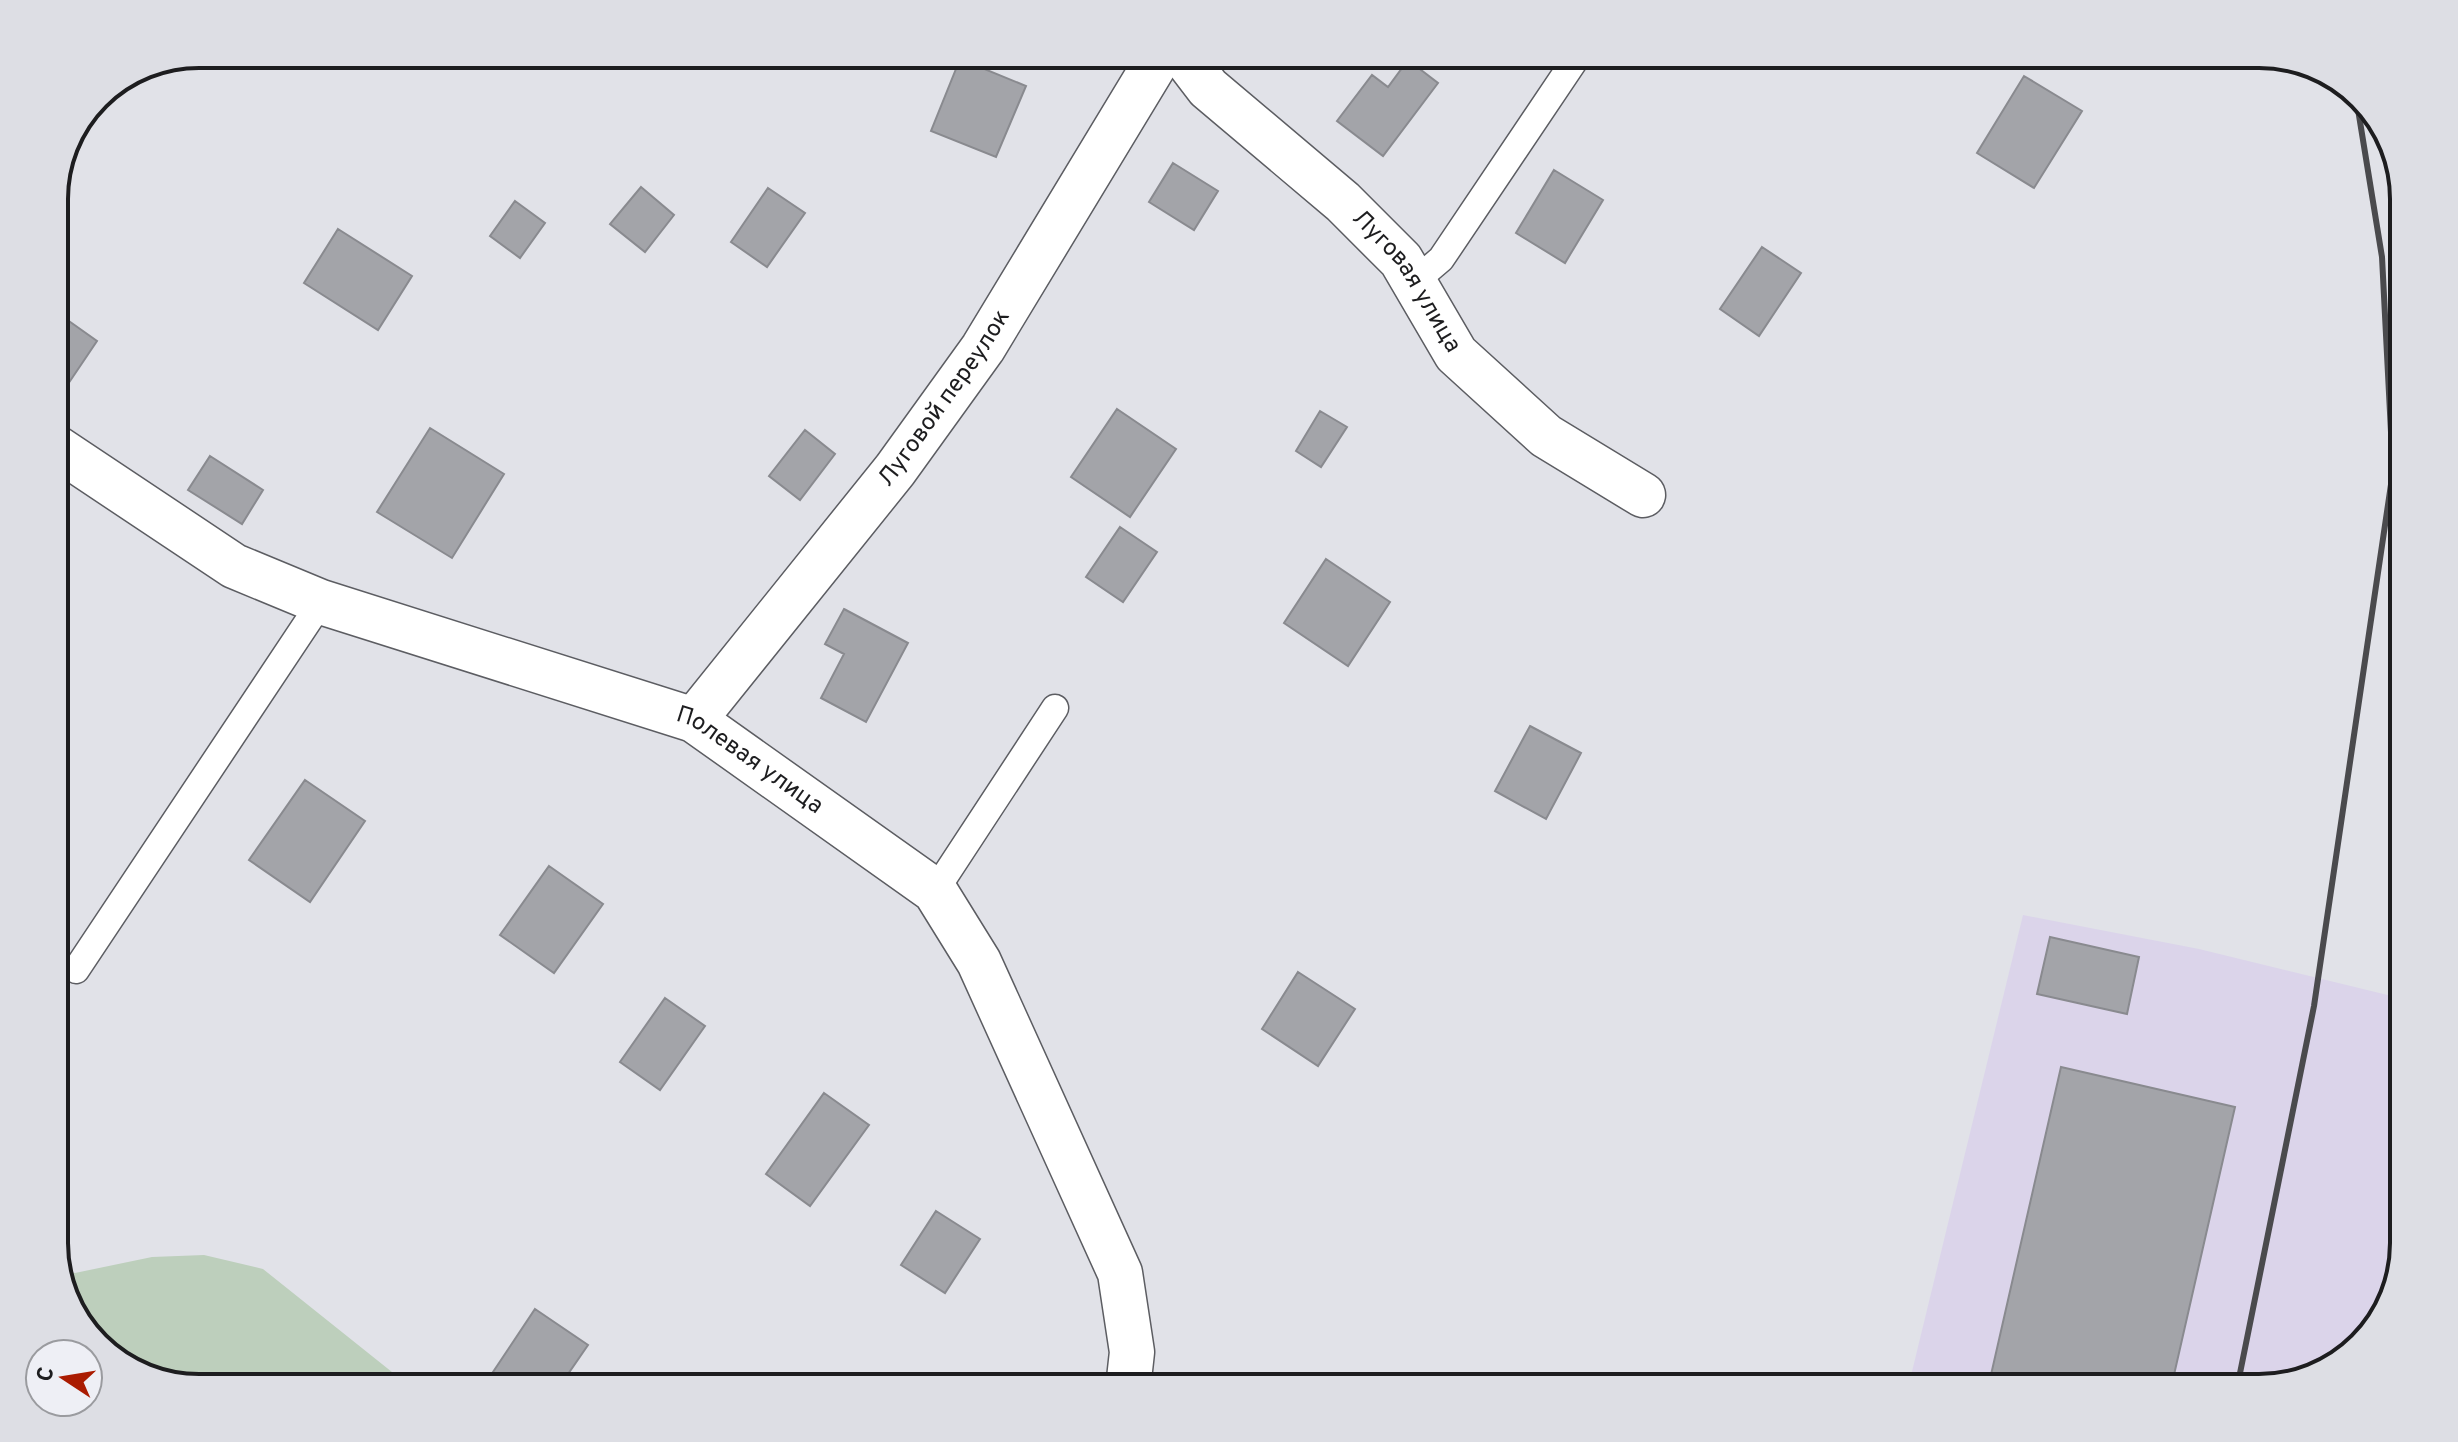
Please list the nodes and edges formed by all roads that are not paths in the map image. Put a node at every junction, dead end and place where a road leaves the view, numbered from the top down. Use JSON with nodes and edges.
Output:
{"nodes":[{"id":1,"x":1153,"y":68,"type":"edge"},
{"id":2,"x":1193,"y":68,"type":"edge"},
{"id":3,"x":1570,"y":68,"type":"edge"},
{"id":4,"x":1414,"y":282,"type":"junction"},
{"id":5,"x":68,"y":455,"type":"edge"},
{"id":6,"x":1643,"y":495,"type":"dead end"},
{"id":7,"x":321,"y":602,"type":"junction"},
{"id":8,"x":1055,"y":708,"type":"dead end"},
{"id":9,"x":694,"y":720,"type":"junction"},
{"id":10,"x":935,"y":891,"type":"junction"},
{"id":11,"x":76,"y":970,"type":"dead end"},
{"id":12,"x":1130,"y":1374,"type":"edge"}],
"edges":[{"from":1,"to":9,"type":"street","name":"Луговой переулок"},
{"from":2,"to":4,"type":"street","name":"Луговая улица"},
{"from":3,"to":4,"type":"lane"},
{"from":4,"to":6,"type":"street","name":"Луговая улица"},
{"from":5,"to":7,"type":"street","name":"Полевая улица"},
{"from":7,"to":9,"type":"street","name":"Полевая улица"},
{"from":7,"to":11,"type":"lane"},
{"from":8,"to":10,"type":"lane"},
{"from":9,"to":10,"type":"street","name":"Полевая улица"},
{"from":10,"to":12,"type":"street","name":"Полевая улица"}]}
